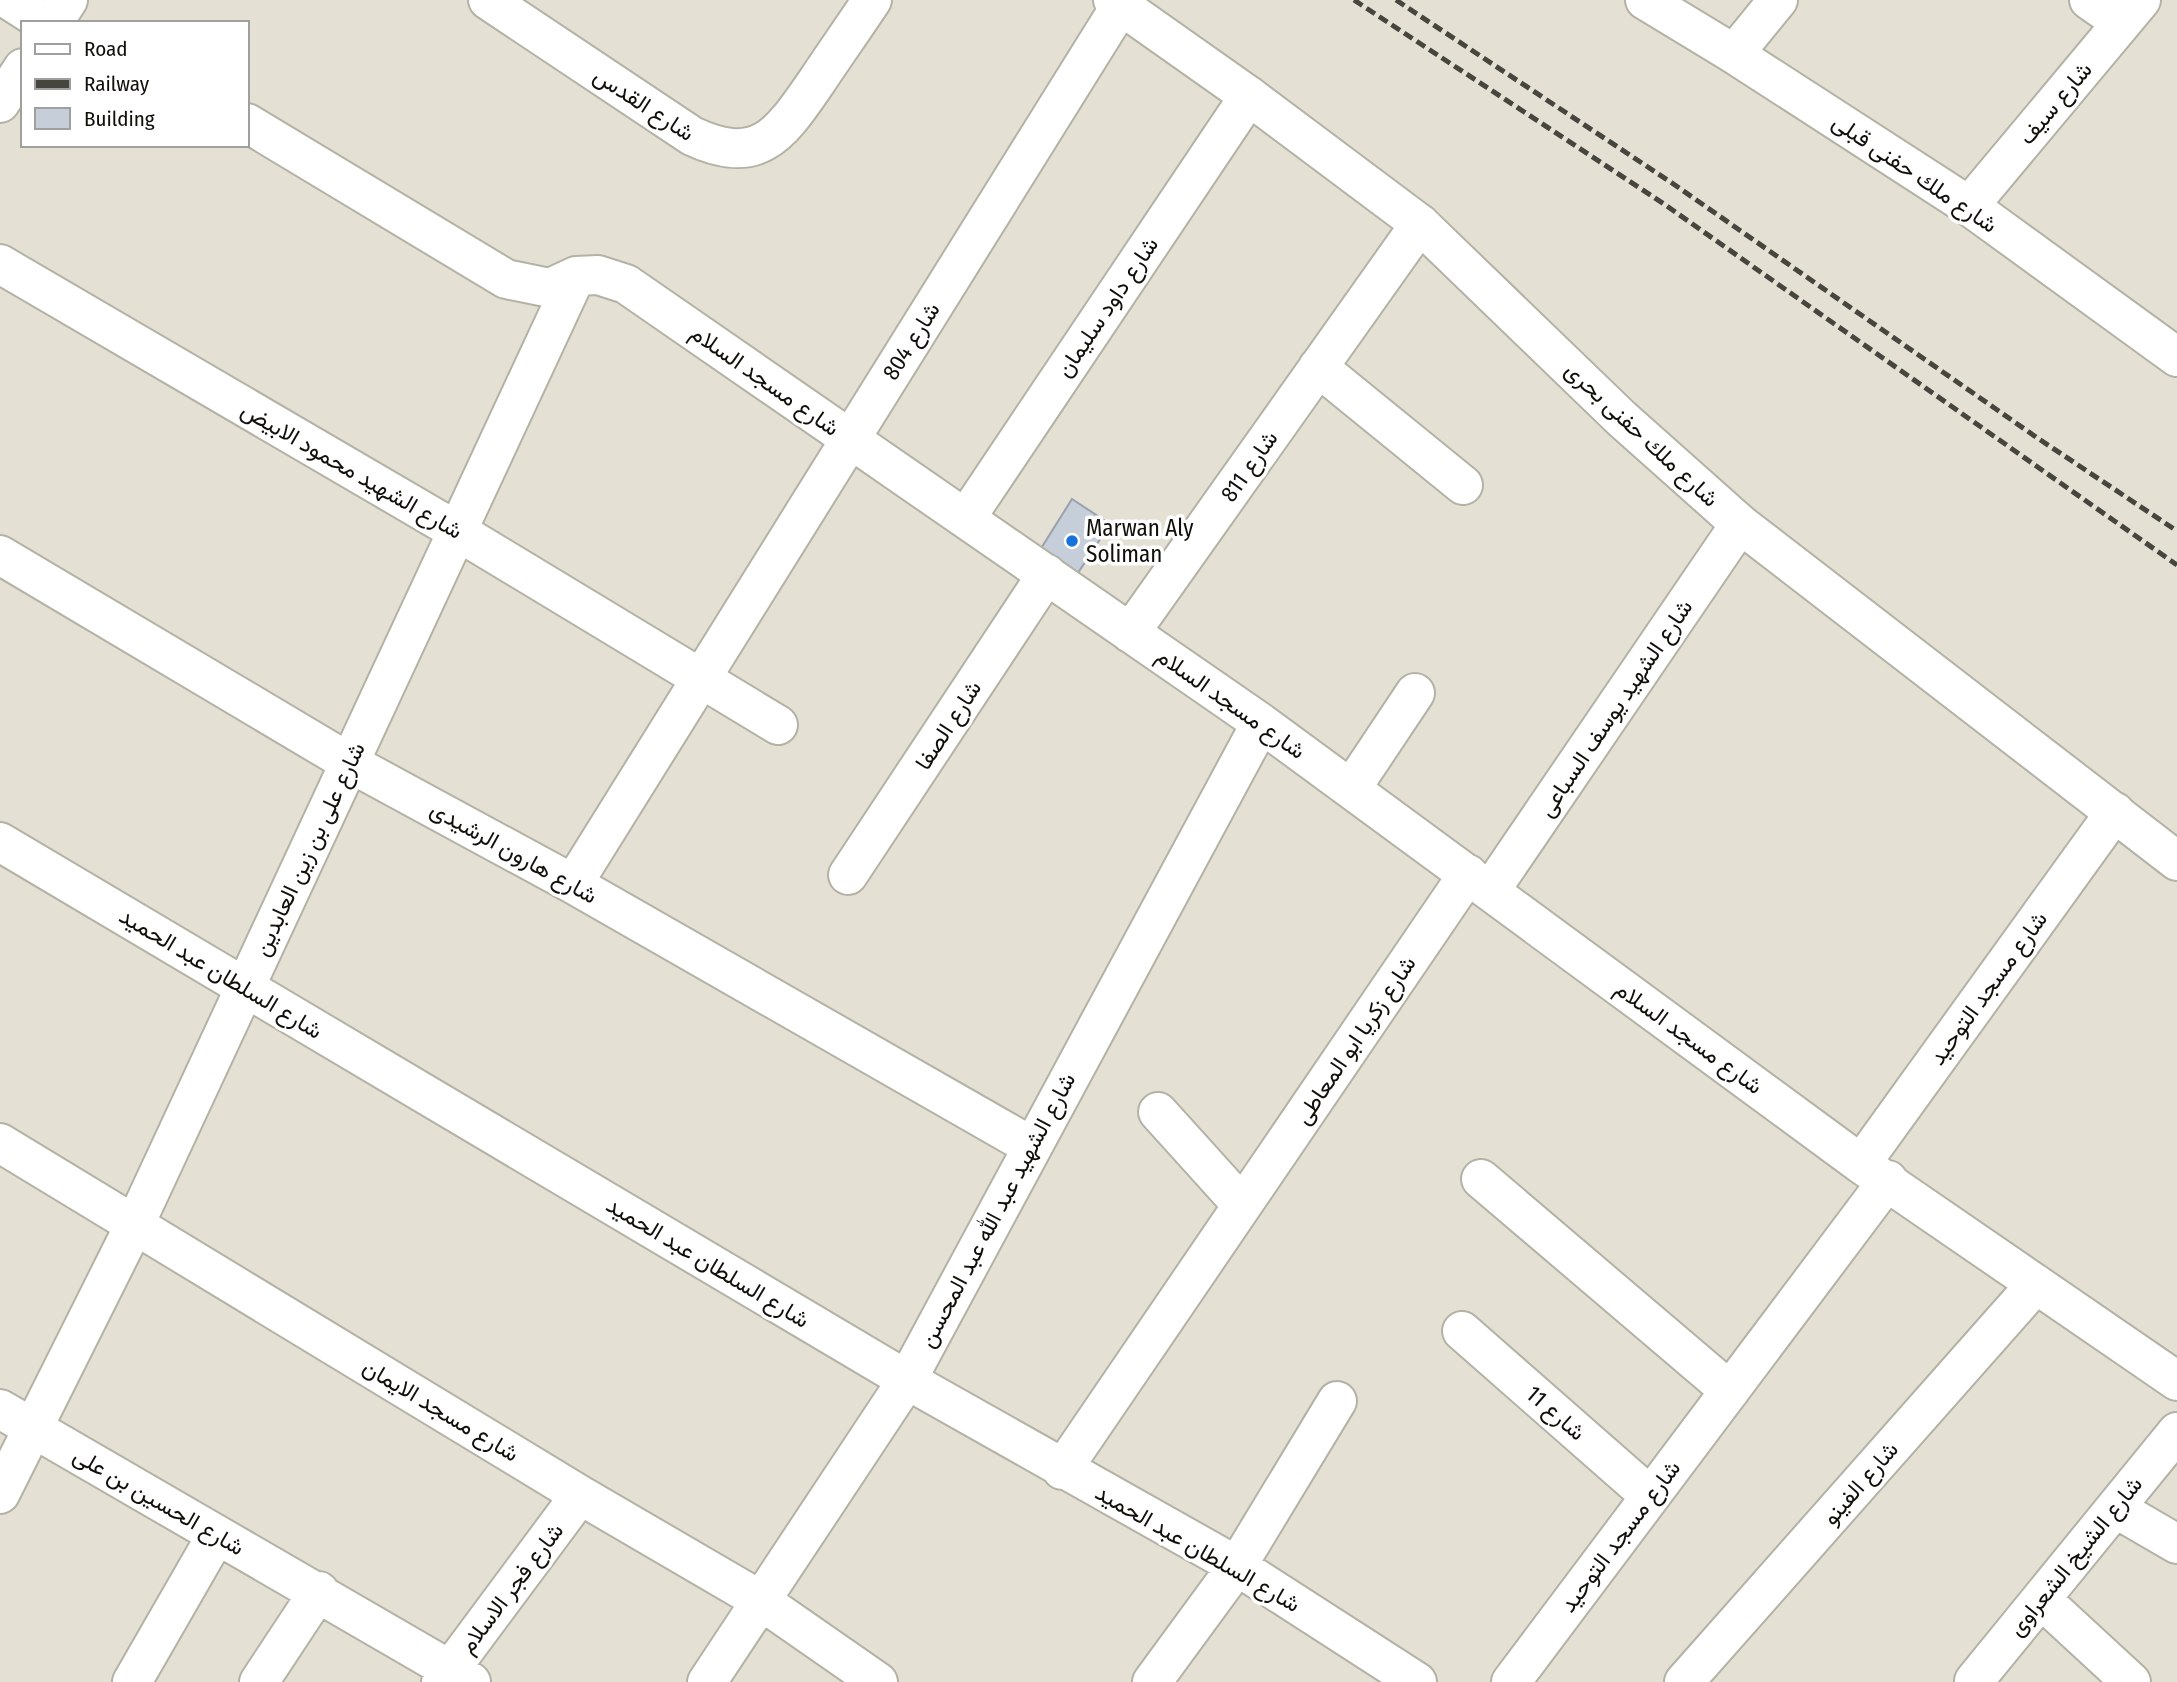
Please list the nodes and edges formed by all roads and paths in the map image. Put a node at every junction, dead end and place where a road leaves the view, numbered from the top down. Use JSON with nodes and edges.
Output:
{"nodes":[{"id":1,"x":9,"y":0,"type":"edge"},
{"id":2,"x":488,"y":0,"type":"edge"},
{"id":3,"x":872,"y":0,"type":"edge"},
{"id":4,"x":1645,"y":0,"type":"edge"},
{"id":5,"x":1778,"y":0,"type":"edge"},
{"id":6,"x":2089,"y":0,"type":"edge"},
{"id":7,"x":1117,"y":2,"type":"edge"},
{"id":8,"x":2131,"y":12,"type":"edge"},
{"id":9,"x":61,"y":16,"type":"edge"},
{"id":10,"x":1734,"y":54,"type":"junction"},
{"id":11,"x":21,"y":71,"type":"edge"},
{"id":12,"x":1249,"y":96,"type":"junction"},
{"id":13,"x":0,"y":103,"type":"edge"},
{"id":14,"x":248,"y":124,"type":"edge"},
{"id":15,"x":1969,"y":206,"type":"junction"},
{"id":16,"x":1420,"y":224,"type":"junction"},
{"id":17,"x":0,"y":264,"type":"edge"},
{"id":18,"x":576,"y":276,"type":"junction"},
{"id":19,"x":2177,"y":357,"type":"edge"},
{"id":20,"x":1318,"y":367,"type":"junction"},
{"id":21,"x":850,"y":438,"type":"junction"},
{"id":22,"x":1463,"y":485,"type":"dead end"},
{"id":23,"x":966,"y":518,"type":"junction"},
{"id":24,"x":1740,"y":524,"type":"junction"},
{"id":25,"x":457,"y":531,"type":"junction"},
{"id":26,"x":0,"y":555,"type":"edge"},
{"id":27,"x":1047,"y":574,"type":"junction"},
{"id":28,"x":1130,"y":633,"type":"junction"},
{"id":29,"x":703,"y":679,"type":"junction"},
{"id":30,"x":1415,"y":693,"type":"dead end"},
{"id":31,"x":1261,"y":723,"type":"junction"},
{"id":32,"x":778,"y":725,"type":"dead end"},
{"id":33,"x":349,"y":763,"type":"junction"},
{"id":34,"x":1351,"y":789,"type":"junction"},
{"id":35,"x":2115,"y":812,"type":"junction"},
{"id":36,"x":0,"y":842,"type":"edge"},
{"id":37,"x":2177,"y":861,"type":"edge"},
{"id":38,"x":848,"y":875,"type":"dead end"},
{"id":39,"x":1479,"y":883,"type":"junction"},
{"id":40,"x":573,"y":884,"type":"junction"},
{"id":41,"x":245,"y":987,"type":"junction"},
{"id":42,"x":1158,"y":1112,"type":"dead end"},
{"id":43,"x":0,"y":1143,"type":"edge"},
{"id":44,"x":1031,"y":1146,"type":"junction"},
{"id":45,"x":1874,"y":1172,"type":"junction"},
{"id":46,"x":1480,"y":1179,"type":"dead end"},
{"id":47,"x":1242,"y":1205,"type":"junction"},
{"id":48,"x":135,"y":1224,"type":"junction"},
{"id":49,"x":2036,"y":1284,"type":"junction"},
{"id":50,"x":1462,"y":1331,"type":"dead end"},
{"id":51,"x":906,"y":1380,"type":"junction"},
{"id":52,"x":2177,"y":1381,"type":"edge"},
{"id":53,"x":1730,"y":1391,"type":"junction"},
{"id":54,"x":1338,"y":1401,"type":"dead end"},
{"id":55,"x":0,"y":1409,"type":"edge"},
{"id":56,"x":34,"y":1428,"type":"junction"},
{"id":57,"x":2177,"y":1432,"type":"edge"},
{"id":58,"x":1062,"y":1470,"type":"junction"},
{"id":59,"x":0,"y":1494,"type":"edge"},
{"id":60,"x":580,"y":1495,"type":"junction"},
{"id":61,"x":1650,"y":1496,"type":"junction"},
{"id":62,"x":2115,"y":1508,"type":"junction"},
{"id":63,"x":215,"y":1536,"type":"junction"},
{"id":64,"x":2177,"y":1544,"type":"edge"},
{"id":65,"x":1237,"y":1566,"type":"junction"},
{"id":66,"x":319,"y":1591,"type":"junction"},
{"id":67,"x":2040,"y":1599,"type":"junction"},
{"id":68,"x":760,"y":1600,"type":"junction"},
{"id":69,"x":454,"y":1678,"type":"edge"},
{"id":70,"x":1973,"y":1681,"type":"edge"},
{"id":71,"x":132,"y":1682,"type":"edge"},
{"id":72,"x":259,"y":1682,"type":"edge"},
{"id":73,"x":707,"y":1682,"type":"edge"},
{"id":74,"x":878,"y":1682,"type":"edge"},
{"id":75,"x":1152,"y":1682,"type":"edge"},
{"id":76,"x":1417,"y":1682,"type":"edge"},
{"id":77,"x":1511,"y":1682,"type":"edge"},
{"id":78,"x":1685,"y":1682,"type":"edge"},
{"id":79,"x":2131,"y":1682,"type":"edge"}],
"edges":[{"from":1,"to":9,"type":"street"},
{"from":2,"to":3,"type":"street","name":"شارع القدس"},
{"from":4,"to":10,"type":"street","name":"شارع ملك حفنى قبلى"},
{"from":5,"to":10,"type":"street"},
{"from":6,"to":8,"type":"street"},
{"from":7,"to":12,"type":"street","name":"شارع ملك حفنى بحرى"},
{"from":7,"to":21,"type":"street","name":"شارع 804"},
{"from":8,"to":15,"type":"street","name":"شارع سيف"},
{"from":10,"to":15,"type":"street","name":"شارع ملك حفنى قبلى"},
{"from":11,"to":13,"type":"street"},
{"from":12,"to":16,"type":"street","name":"شارع ملك حفنى بحرى"},
{"from":12,"to":23,"type":"street","name":"شارع داود سليمان"},
{"from":14,"to":18,"type":"street","name":"شارع مسجد السلام"},
{"from":15,"to":19,"type":"street","name":"شارع ملك حفنى قبلى"},
{"from":16,"to":20,"type":"street","name":"شارع 811"},
{"from":16,"to":24,"type":"street","name":"شارع ملك حفنى بحرى"},
{"from":17,"to":25,"type":"street","name":"شارع الشهيد محمود الابيض"},
{"from":18,"to":21,"type":"street","name":"شارع مسجد السلام"},
{"from":18,"to":25,"type":"street","name":"شارع على بن زين العابدين"},
{"from":20,"to":22,"type":"street"},
{"from":20,"to":28,"type":"street","name":"شارع 811"},
{"from":21,"to":23,"type":"street","name":"شارع مسجد السلام"},
{"from":21,"to":29,"type":"street","name":"شارع 804"},
{"from":23,"to":27,"type":"street","name":"شارع مسجد السلام"},
{"from":24,"to":35,"type":"street","name":"شارع ملك حفنى بحرى"},
{"from":24,"to":39,"type":"street","name":"شارع الشهيد يوسف السباعى"},
{"from":25,"to":29,"type":"street","name":"شارع الشهيد محمود الابيض"},
{"from":25,"to":33,"type":"street","name":"شارع على بن زين العابدين"},
{"from":26,"to":33,"type":"street","name":"شارع هارون الرشيدى"},
{"from":27,"to":28,"type":"street","name":"شارع مسجد السلام"},
{"from":27,"to":38,"type":"street","name":"شارع الصفا"},
{"from":28,"to":31,"type":"street","name":"شارع مسجد السلام"},
{"from":29,"to":32,"type":"street"},
{"from":29,"to":40,"type":"street","name":"شارع 804"},
{"from":30,"to":34,"type":"street"},
{"from":31,"to":34,"type":"street","name":"شارع مسجد السلام"},
{"from":31,"to":44,"type":"street","name":"شارع الشهيد عبد الله عبد المحسن"},
{"from":33,"to":40,"type":"street","name":"شارع هارون الرشيدى"},
{"from":33,"to":41,"type":"street","name":"شارع على بن زين العابدين"},
{"from":34,"to":39,"type":"street","name":"شارع مسجد السلام"},
{"from":35,"to":37,"type":"street","name":"شارع ملك حفنى بحرى"},
{"from":35,"to":45,"type":"street","name":"شارع مسجد التوحيد"},
{"from":36,"to":41,"type":"street","name":"شارع السلطان عبد الحميد"},
{"from":39,"to":45,"type":"street","name":"شارع مسجد السلام"},
{"from":39,"to":47,"type":"street","name":"شارع زكريا ابو المعاطى"},
{"from":40,"to":44,"type":"street","name":"شارع هارون الرشيدى"},
{"from":41,"to":48,"type":"street","name":"شارع على بن زين العابدين"},
{"from":41,"to":51,"type":"street","name":"شارع السلطان عبد الحميد"},
{"from":42,"to":47,"type":"street"},
{"from":43,"to":48,"type":"street","name":"شارع مسجد الايمان"},
{"from":44,"to":51,"type":"street","name":"شارع الشهيد عبد الله عبد المحسن"},
{"from":45,"to":49,"type":"street","name":"شارع مسجد السلام"},
{"from":45,"to":53,"type":"street","name":"شارع مسجد التوحيد"},
{"from":46,"to":53,"type":"street"},
{"from":47,"to":58,"type":"street","name":"شارع زكريا ابو المعاطى"},
{"from":48,"to":56,"type":"street","name":"شارع على بن زين العابدين"},
{"from":48,"to":60,"type":"street","name":"شارع مسجد الايمان"},
{"from":49,"to":52,"type":"street","name":"شارع مسجد السلام"},
{"from":49,"to":78,"type":"street","name":"شارع الفينو"},
{"from":50,"to":61,"type":"street","name":"شارع 11"},
{"from":51,"to":58,"type":"street","name":"شارع السلطان عبد الحميد"},
{"from":51,"to":68,"type":"street","name":"شارع الشهيد عبد الله عبد المحسن"},
{"from":53,"to":61,"type":"street","name":"شارع مسجد التوحيد"},
{"from":54,"to":65,"type":"street"},
{"from":55,"to":56,"type":"street","name":"شارع الحسين بن على"},
{"from":56,"to":59,"type":"street","name":"شارع على بن زين العابدين"},
{"from":56,"to":63,"type":"street","name":"شارع الحسين بن على"},
{"from":57,"to":62,"type":"street","name":"شارع الشيخ الشعراوى"},
{"from":58,"to":65,"type":"street","name":"شارع السلطان عبد الحميد"},
{"from":60,"to":68,"type":"street","name":"شارع مسجد الايمان"},
{"from":60,"to":69,"type":"street","name":"شارع فجر الاسلام"},
{"from":61,"to":77,"type":"street","name":"شارع مسجد التوحيد"},
{"from":62,"to":64,"type":"street"},
{"from":62,"to":67,"type":"street","name":"شارع الشيخ الشعراوى"},
{"from":63,"to":66,"type":"street","name":"شارع الحسين بن على"},
{"from":63,"to":71,"type":"street"},
{"from":65,"to":75,"type":"street"},
{"from":65,"to":76,"type":"street","name":"شارع السلطان عبد الحميد"},
{"from":66,"to":69,"type":"street","name":"شارع الحسين بن على"},
{"from":66,"to":72,"type":"street"},
{"from":67,"to":70,"type":"street","name":"شارع الشيخ الشعراوى"},
{"from":67,"to":79,"type":"street"},
{"from":68,"to":73,"type":"street","name":"شارع الشهيد عبد الله عبد المحسن"},
{"from":68,"to":74,"type":"street","name":"شارع مسجد الايمان"}]}
